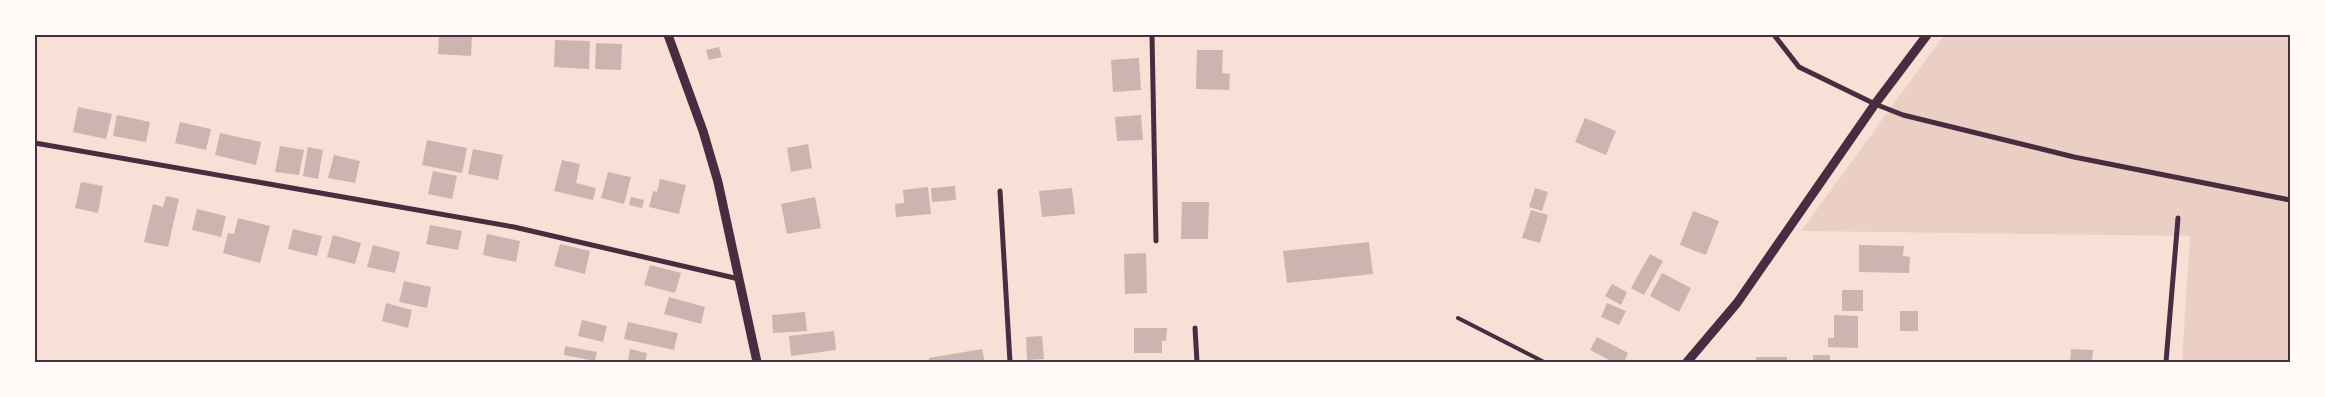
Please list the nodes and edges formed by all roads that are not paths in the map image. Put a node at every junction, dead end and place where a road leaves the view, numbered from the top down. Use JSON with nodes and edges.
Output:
{"nodes":[{"id":1,"x":668,"y":35,"type":"edge"},
{"id":2,"x":1152,"y":35,"type":"edge"},
{"id":3,"x":1774,"y":35,"type":"edge"},
{"id":4,"x":1927,"y":35,"type":"edge"},
{"id":5,"x":1875,"y":104,"type":"junction"},
{"id":6,"x":35,"y":144,"type":"edge"},
{"id":7,"x":1000,"y":191,"type":"dead end"},
{"id":8,"x":2290,"y":200,"type":"edge"},
{"id":9,"x":2178,"y":218,"type":"dead end"},
{"id":10,"x":1156,"y":241,"type":"dead end"},
{"id":11,"x":740,"y":279,"type":"junction"},
{"id":12,"x":1458,"y":318,"type":"dead end"},
{"id":13,"x":1195,"y":328,"type":"dead end"},
{"id":14,"x":757,"y":362,"type":"edge"},
{"id":15,"x":1010,"y":362,"type":"edge"},
{"id":16,"x":1197,"y":362,"type":"edge"},
{"id":17,"x":1544,"y":362,"type":"edge"},
{"id":18,"x":1687,"y":362,"type":"edge"},
{"id":19,"x":2166,"y":362,"type":"edge"}],
"edges":[{"from":1,"to":11,"type":"street"},
{"from":2,"to":10,"type":"street"},
{"from":3,"to":5,"type":"street"},
{"from":4,"to":5,"type":"street"},
{"from":5,"to":8,"type":"street"},
{"from":5,"to":18,"type":"street"},
{"from":6,"to":11,"type":"street"},
{"from":7,"to":15,"type":"street"},
{"from":9,"to":19,"type":"street"},
{"from":11,"to":14,"type":"street"},
{"from":12,"to":17,"type":"lane"},
{"from":13,"to":16,"type":"street"}]}
